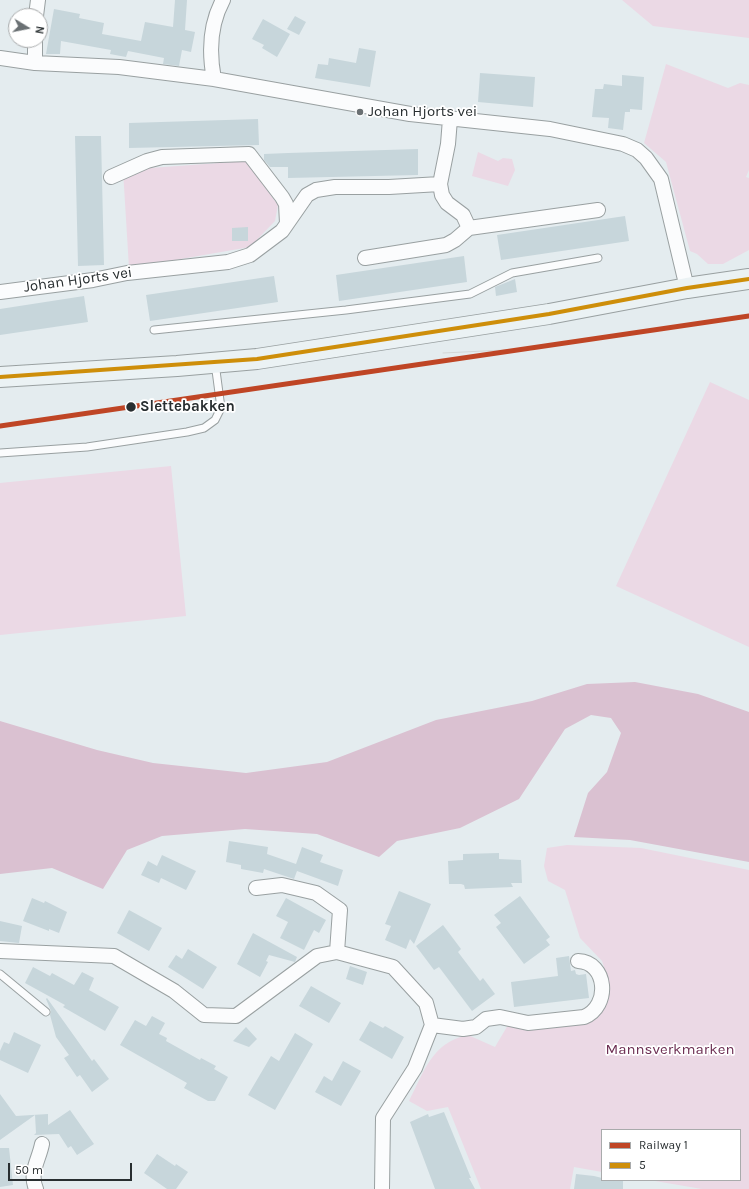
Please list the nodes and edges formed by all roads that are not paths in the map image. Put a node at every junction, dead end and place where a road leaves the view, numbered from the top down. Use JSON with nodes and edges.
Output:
{"nodes":[{"id":1,"x":223,"y":0,"type":"edge"},
{"id":2,"x":35,"y":48,"type":"edge"},
{"id":3,"x":0,"y":58,"type":"edge"},
{"id":4,"x":35,"y":63,"type":"junction"},
{"id":5,"x":214,"y":79,"type":"junction"},
{"id":6,"x":450,"y":120,"type":"junction"},
{"id":7,"x":111,"y":177,"type":"dead end"},
{"id":8,"x":440,"y":184,"type":"junction"},
{"id":9,"x":598,"y":210,"type":"dead end"},
{"id":10,"x":288,"y":223,"type":"junction"},
{"id":11,"x":468,"y":228,"type":"junction"},
{"id":12,"x":365,"y":258,"type":"dead end"},
{"id":13,"x":598,"y":258,"type":"dead end"},
{"id":14,"x":749,"y":279,"type":"edge"},
{"id":15,"x":687,"y":288,"type":"junction"},
{"id":16,"x":0,"y":292,"type":"edge"},
{"id":17,"x":154,"y":330,"type":"dead end"},
{"id":18,"x":215,"y":363,"type":"junction"},
{"id":19,"x":0,"y":377,"type":"edge"},
{"id":20,"x":0,"y":453,"type":"edge"},
{"id":21,"x":256,"y":888,"type":"dead end"},
{"id":22,"x":0,"y":951,"type":"edge"},
{"id":23,"x":337,"y":952,"type":"junction"},
{"id":24,"x":578,"y":961,"type":"dead end"},
{"id":25,"x":0,"y":974,"type":"edge"},
{"id":26,"x":46,"y":1012,"type":"dead end"},
{"id":27,"x":432,"y":1025,"type":"junction"},
{"id":28,"x":42,"y":1144,"type":"dead end"},
{"id":29,"x":36,"y":1189,"type":"edge"},
{"id":30,"x":382,"y":1189,"type":"edge"}],
"edges":[{"from":1,"to":5,"type":"street"},
{"from":2,"to":4,"type":"street"},
{"from":3,"to":4,"type":"street"},
{"from":4,"to":5,"type":"street"},
{"from":5,"to":6,"type":"street"},
{"from":6,"to":8,"type":"street"},
{"from":6,"to":15,"type":"street"},
{"from":7,"to":10,"type":"street"},
{"from":8,"to":10,"type":"street","name":"Johan Hjorts vei"},
{"from":8,"to":11,"type":"street"},
{"from":9,"to":11,"type":"street"},
{"from":10,"to":16,"type":"street","name":"Johan Hjorts vei"},
{"from":11,"to":12,"type":"street"},
{"from":13,"to":17,"type":"lane"},
{"from":14,"to":15,"type":"main road"},
{"from":15,"to":18,"type":"main road"},
{"from":18,"to":19,"type":"main road"},
{"from":18,"to":20,"type":"lane"},
{"from":21,"to":23,"type":"street"},
{"from":22,"to":23,"type":"street"},
{"from":23,"to":27,"type":"street"},
{"from":24,"to":27,"type":"street"},
{"from":25,"to":26,"type":"lane"},
{"from":27,"to":30,"type":"street"},
{"from":28,"to":29,"type":"street"}]}
